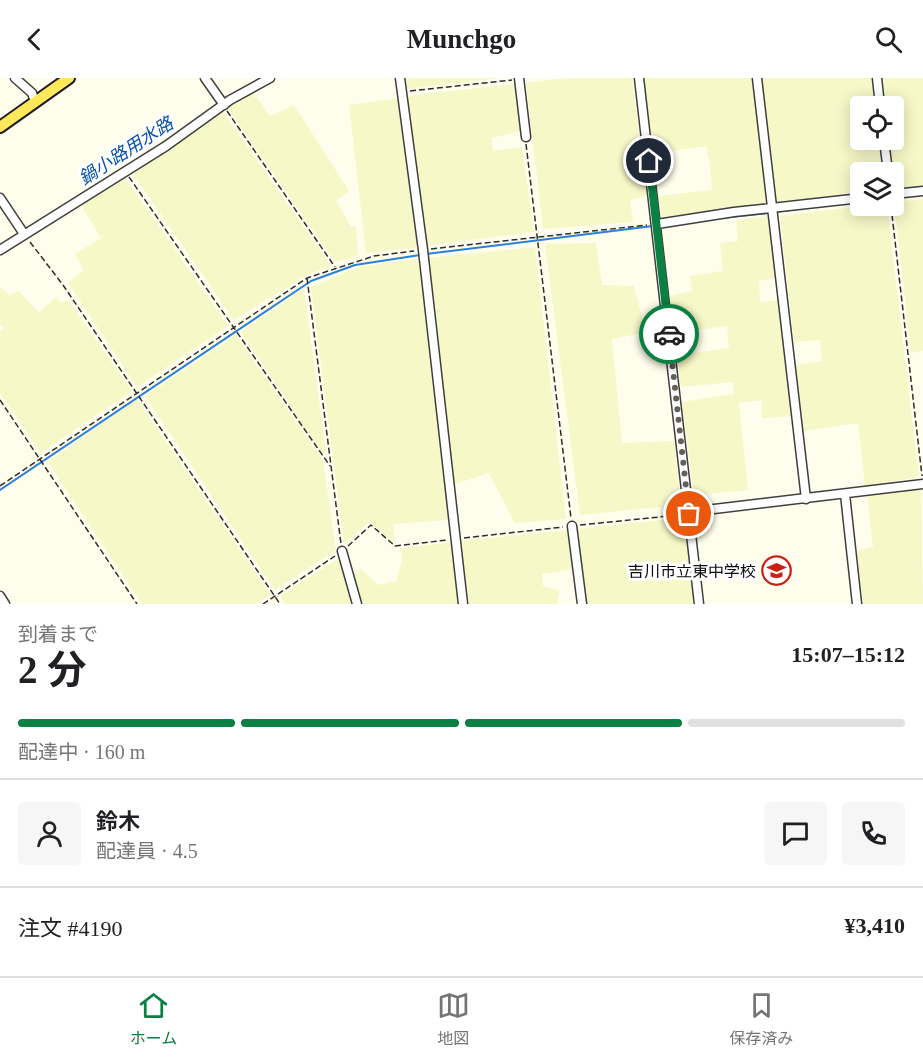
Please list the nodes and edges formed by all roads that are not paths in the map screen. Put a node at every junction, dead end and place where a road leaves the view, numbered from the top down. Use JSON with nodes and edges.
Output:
{"nodes":[{"id":1,"x":15,"y":78,"type":"edge"},
{"id":2,"x":69,"y":78,"type":"edge"},
{"id":3,"x":205,"y":78,"type":"edge"},
{"id":4,"x":270,"y":78,"type":"edge"},
{"id":5,"x":400,"y":78,"type":"edge"},
{"id":6,"x":521,"y":78,"type":"edge"},
{"id":7,"x":639,"y":78,"type":"edge"},
{"id":8,"x":757,"y":78,"type":"edge"},
{"id":9,"x":877,"y":78,"type":"edge"},
{"id":10,"x":879,"y":96,"type":"edge"},
{"id":11,"x":35,"y":102,"type":"junction"},
{"id":12,"x":224,"y":105,"type":"junction"},
{"id":13,"x":0,"y":127,"type":"edge"},
{"id":14,"x":525,"y":137,"type":"road end"},
{"id":15,"x":923,"y":190,"type":"edge"},
{"id":16,"x":904,"y":193,"type":"edge"},
{"id":17,"x":0,"y":198,"type":"edge"},
{"id":18,"x":850,"y":199,"type":"edge"},
{"id":19,"x":773,"y":207,"type":"junction"},
{"id":20,"x":657,"y":224,"type":"junction"},
{"id":21,"x":24,"y":234,"type":"junction"},
{"id":22,"x":0,"y":250,"type":"edge"},
{"id":23,"x":923,"y":484,"type":"edge"},
{"id":24,"x":845,"y":494,"type":"junction"},
{"id":25,"x":806,"y":499,"type":"junction"},
{"id":26,"x":689,"y":513,"type":"junction"},
{"id":27,"x":572,"y":526,"type":"road end"},
{"id":28,"x":342,"y":551,"type":"road end"},
{"id":29,"x":0,"y":597,"type":"edge"},
{"id":30,"x":5,"y":604,"type":"edge"},
{"id":31,"x":357,"y":604,"type":"edge"},
{"id":32,"x":463,"y":604,"type":"edge"},
{"id":33,"x":582,"y":604,"type":"edge"},
{"id":34,"x":699,"y":604,"type":"edge"},
{"id":35,"x":857,"y":604,"type":"edge"}],
"edges":[{"from":1,"to":11,"type":"street"},
{"from":2,"to":11,"type":"main road"},
{"from":3,"to":12,"type":"street"},
{"from":4,"to":12,"type":"street"},
{"from":5,"to":32,"type":"street"},
{"from":6,"to":14,"type":"street"},
{"from":7,"to":20,"type":"street"},
{"from":8,"to":19,"type":"street"},
{"from":9,"to":10,"type":"street"},
{"from":11,"to":13,"type":"main road"},
{"from":12,"to":21,"type":"street"},
{"from":15,"to":16,"type":"street"},
{"from":17,"to":21,"type":"street"},
{"from":18,"to":19,"type":"street"},
{"from":19,"to":20,"type":"street"},
{"from":19,"to":25,"type":"street"},
{"from":20,"to":26,"type":"street"},
{"from":21,"to":22,"type":"street"},
{"from":23,"to":24,"type":"street"},
{"from":24,"to":25,"type":"street"},
{"from":24,"to":35,"type":"street"},
{"from":25,"to":26,"type":"street"},
{"from":26,"to":34,"type":"street"},
{"from":27,"to":33,"type":"street"},
{"from":28,"to":31,"type":"street"},
{"from":29,"to":30,"type":"street"}]}
